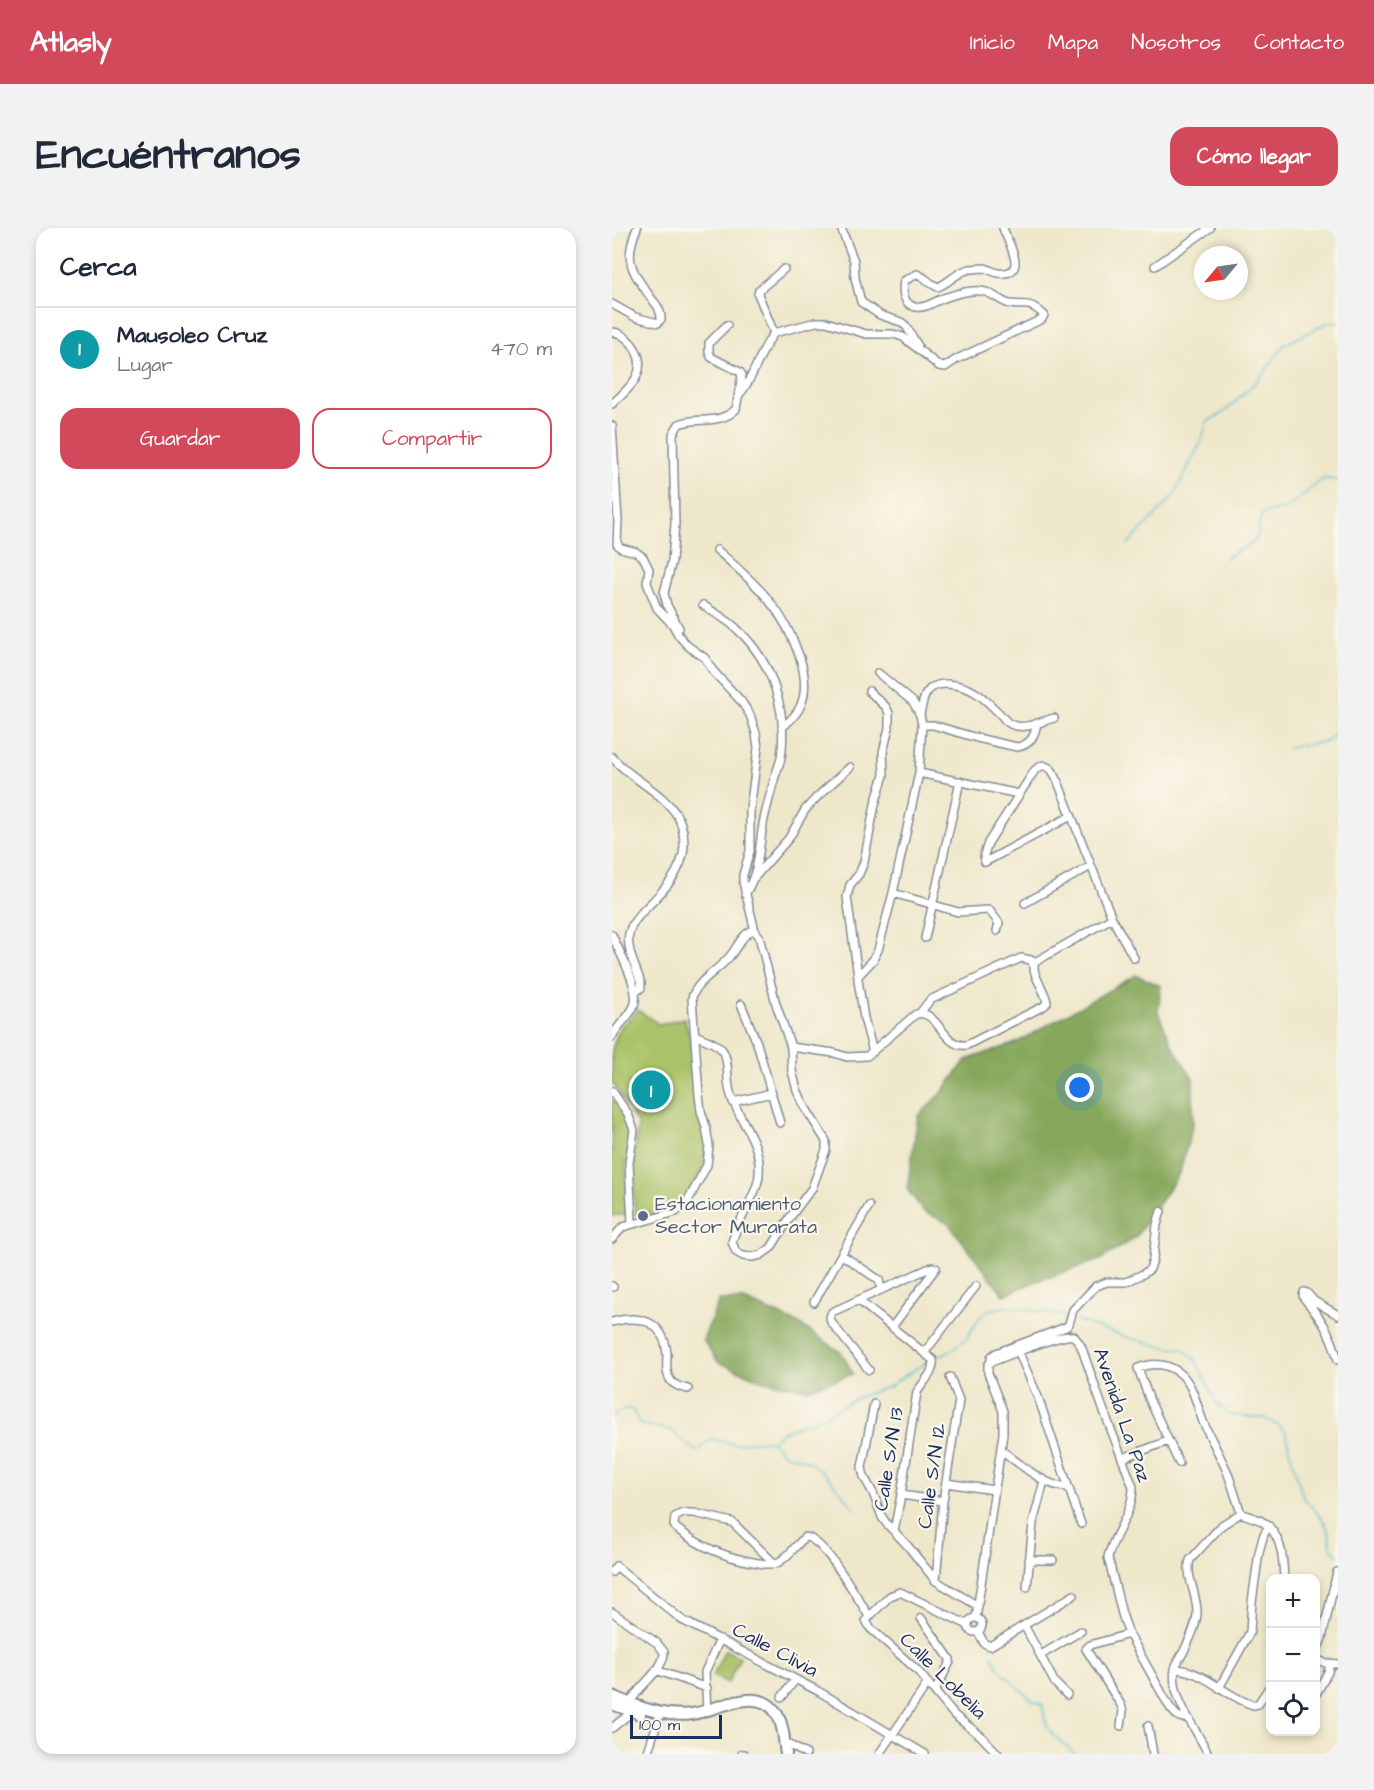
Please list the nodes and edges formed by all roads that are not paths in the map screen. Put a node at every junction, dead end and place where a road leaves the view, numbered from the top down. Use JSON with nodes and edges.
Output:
{"nodes":[{"id":1,"x":637,"y":228,"type":"edge"},
{"id":2,"x":1003,"y":228,"type":"edge"},
{"id":3,"x":1210,"y":228,"type":"edge"},
{"id":4,"x":844,"y":230,"type":"edge"},
{"id":5,"x":1155,"y":266,"type":"dead end"},
{"id":6,"x":784,"y":269,"type":"dead end"},
{"id":7,"x":612,"y":304,"type":"edge"},
{"id":8,"x":727,"y":325,"type":"dead end"},
{"id":9,"x":612,"y":332,"type":"edge"},
{"id":10,"x":774,"y":333,"type":"junction"},
{"id":11,"x":920,"y":351,"type":"junction"},
{"id":12,"x":739,"y":395,"type":"junction"},
{"id":13,"x":612,"y":404,"type":"edge"},
{"id":14,"x":612,"y":426,"type":"edge"},
{"id":15,"x":717,"y":550,"type":"dead end"},
{"id":16,"x":703,"y":605,"type":"dead end"},
{"id":17,"x":682,"y":639,"type":"junction"},
{"id":18,"x":878,"y":673,"type":"dead end"},
{"id":19,"x":869,"y":691,"type":"dead end"},
{"id":20,"x":920,"y":714,"type":"junction"},
{"id":21,"x":1054,"y":718,"type":"dead end"},
{"id":22,"x":1037,"y":723,"type":"junction"},
{"id":23,"x":922,"y":724,"type":"junction"},
{"id":24,"x":782,"y":728,"type":"junction"},
{"id":25,"x":612,"y":757,"type":"edge"},
{"id":26,"x":850,"y":767,"type":"dead end"},
{"id":27,"x":919,"y":773,"type":"junction"},
{"id":28,"x":960,"y":781,"type":"junction"},
{"id":29,"x":1019,"y":794,"type":"junction"},
{"id":30,"x":1071,"y":816,"type":"junction"},
{"id":31,"x":1090,"y":866,"type":"junction"},
{"id":32,"x":752,"y":880,"type":"junction"},
{"id":33,"x":893,"y":893,"type":"junction"},
{"id":34,"x":745,"y":894,"type":"junction"},
{"id":35,"x":1025,"y":903,"type":"dead end"},
{"id":36,"x":933,"y":904,"type":"junction"},
{"id":37,"x":1112,"y":918,"type":"junction"},
{"id":38,"x":755,"y":931,"type":"junction"},
{"id":39,"x":997,"y":931,"type":"dead end"},
{"id":40,"x":612,"y":935,"type":"edge"},
{"id":41,"x":925,"y":938,"type":"dead end"},
{"id":42,"x":1134,"y":958,"type":"dead end"},
{"id":43,"x":1033,"y":964,"type":"junction"},
{"id":44,"x":858,"y":976,"type":"junction"},
{"id":45,"x":635,"y":992,"type":"junction"},
{"id":46,"x":741,"y":1004,"type":"dead end"},
{"id":47,"x":920,"y":1012,"type":"junction"},
{"id":48,"x":695,"y":1035,"type":"junction"},
{"id":49,"x":612,"y":1037,"type":"edge"},
{"id":50,"x":791,"y":1047,"type":"junction"},
{"id":51,"x":873,"y":1052,"type":"junction"},
{"id":52,"x":612,"y":1091,"type":"edge"},
{"id":53,"x":772,"y":1093,"type":"junction"},
{"id":54,"x":733,"y":1102,"type":"junction"},
{"id":55,"x":780,"y":1123,"type":"dead end"},
{"id":56,"x":869,"y":1206,"type":"dead end"},
{"id":57,"x":1161,"y":1211,"type":"dead end"},
{"id":58,"x":632,"y":1223,"type":"junction"},
{"id":59,"x":612,"y":1239,"type":"edge"},
{"id":60,"x":842,"y":1255,"type":"junction"},
{"id":61,"x":976,"y":1286,"type":"dead end"},
{"id":62,"x":881,"y":1288,"type":"junction"},
{"id":63,"x":858,"y":1300,"type":"junction"},
{"id":64,"x":814,"y":1302,"type":"dead end"},
{"id":65,"x":1338,"y":1315,"type":"edge"},
{"id":66,"x":612,"y":1322,"type":"edge"},
{"id":67,"x":892,"y":1326,"type":"junction"},
{"id":68,"x":924,"y":1353,"type":"junction"},
{"id":69,"x":1019,"y":1353,"type":"junction"},
{"id":70,"x":1338,"y":1360,"type":"edge"},
{"id":71,"x":991,"y":1362,"type":"junction"},
{"id":72,"x":869,"y":1370,"type":"dead end"},
{"id":73,"x":950,"y":1377,"type":"dead end"},
{"id":74,"x":688,"y":1389,"type":"dead end"},
{"id":75,"x":874,"y":1404,"type":"dead end"},
{"id":76,"x":1168,"y":1441,"type":"junction"},
{"id":77,"x":1001,"y":1450,"type":"junction"},
{"id":78,"x":1123,"y":1458,"type":"junction"},
{"id":79,"x":1179,"y":1463,"type":"dead end"},
{"id":80,"x":1044,"y":1481,"type":"junction"},
{"id":81,"x":946,"y":1483,"type":"junction"},
{"id":82,"x":1068,"y":1487,"type":"junction"},
{"id":83,"x":994,"y":1490,"type":"junction"},
{"id":84,"x":901,"y":1495,"type":"junction"},
{"id":85,"x":943,"y":1501,"type":"junction"},
{"id":86,"x":1241,"y":1513,"type":"junction"},
{"id":87,"x":1081,"y":1524,"type":"dead end"},
{"id":88,"x":1269,"y":1526,"type":"junction"},
{"id":89,"x":894,"y":1531,"type":"junction"},
{"id":90,"x":1029,"y":1560,"type":"junction"},
{"id":91,"x":1053,"y":1560,"type":"dead end"},
{"id":92,"x":775,"y":1564,"type":"junction"},
{"id":93,"x":614,"y":1569,"type":"edge"},
{"id":94,"x":1337,"y":1572,"type":"edge"},
{"id":95,"x":1283,"y":1574,"type":"edge"},
{"id":96,"x":936,"y":1581,"type":"junction"},
{"id":97,"x":1028,"y":1587,"type":"dead end"},
{"id":98,"x":1074,"y":1595,"type":"dead end"},
{"id":99,"x":978,"y":1606,"type":"junction"},
{"id":100,"x":612,"y":1612,"type":"edge"},
{"id":101,"x":921,"y":1618,"type":"dead end"},
{"id":102,"x":976,"y":1618,"type":"junction"},
{"id":103,"x":867,"y":1619,"type":"junction"},
{"id":104,"x":968,"y":1625,"type":"junction"},
{"id":105,"x":1024,"y":1625,"type":"junction"},
{"id":106,"x":1081,"y":1631,"type":"dead end"},
{"id":107,"x":978,"y":1632,"type":"junction"},
{"id":108,"x":1129,"y":1634,"type":"junction"},
{"id":109,"x":720,"y":1639,"type":"junction"},
{"id":110,"x":1320,"y":1643,"type":"edge"},
{"id":111,"x":1041,"y":1655,"type":"junction"},
{"id":112,"x":1334,"y":1664,"type":"edge"},
{"id":113,"x":1175,"y":1669,"type":"junction"},
{"id":114,"x":656,"y":1670,"type":"junction"},
{"id":115,"x":795,"y":1680,"type":"junction"},
{"id":116,"x":928,"y":1683,"type":"junction"},
{"id":117,"x":1320,"y":1687,"type":"edge"},
{"id":118,"x":707,"y":1688,"type":"junction"},
{"id":119,"x":1219,"y":1688,"type":"junction"},
{"id":120,"x":935,"y":1691,"type":"junction"},
{"id":121,"x":1266,"y":1692,"type":"edge"},
{"id":122,"x":1066,"y":1695,"type":"dead end"},
{"id":123,"x":612,"y":1696,"type":"edge"},
{"id":124,"x":782,"y":1697,"type":"dead end"},
{"id":125,"x":612,"y":1704,"type":"edge"},
{"id":126,"x":630,"y":1708,"type":"junction"},
{"id":127,"x":707,"y":1710,"type":"junction"},
{"id":128,"x":659,"y":1715,"type":"junction"},
{"id":129,"x":1188,"y":1718,"type":"junction"},
{"id":130,"x":1121,"y":1726,"type":"dead end"},
{"id":131,"x":1148,"y":1726,"type":"dead end"},
{"id":132,"x":612,"y":1728,"type":"edge"},
{"id":133,"x":892,"y":1734,"type":"junction"},
{"id":134,"x":780,"y":1746,"type":"edge"},
{"id":135,"x":647,"y":1754,"type":"edge"},
{"id":136,"x":786,"y":1754,"type":"edge"},
{"id":137,"x":806,"y":1754,"type":"edge"},
{"id":138,"x":879,"y":1754,"type":"edge"},
{"id":139,"x":925,"y":1754,"type":"edge"},
{"id":140,"x":998,"y":1754,"type":"edge"},
{"id":141,"x":1152,"y":1754,"type":"edge"},
{"id":142,"x":1208,"y":1754,"type":"edge"}],
"edges":[{"from":1,"to":7,"type":"street"},
{"from":2,"to":11,"type":"street"},
{"from":3,"to":5,"type":"street"},
{"from":4,"to":11,"type":"street"},
{"from":6,"to":10,"type":"street"},
{"from":8,"to":12,"type":"street"},
{"from":9,"to":13,"type":"street"},
{"from":10,"to":11,"type":"street"},
{"from":10,"to":12,"type":"street"},
{"from":12,"to":17,"type":"street"},
{"from":14,"to":17,"type":"street"},
{"from":15,"to":24,"type":"street"},
{"from":16,"to":24,"type":"street"},
{"from":17,"to":34,"type":"street"},
{"from":18,"to":20,"type":"street"},
{"from":19,"to":44,"type":"street"},
{"from":20,"to":22,"type":"street"},
{"from":20,"to":23,"type":"street"},
{"from":21,"to":22,"type":"street"},
{"from":22,"to":23,"type":"street"},
{"from":23,"to":27,"type":"street"},
{"from":24,"to":32,"type":"street"},
{"from":25,"to":45,"type":"street"},
{"from":26,"to":32,"type":"street"},
{"from":27,"to":28,"type":"street"},
{"from":27,"to":33,"type":"street"},
{"from":28,"to":29,"type":"street"},
{"from":28,"to":36,"type":"street"},
{"from":29,"to":30,"type":"street"},
{"from":29,"to":30,"type":"street"},
{"from":30,"to":31,"type":"street"},
{"from":31,"to":35,"type":"street"},
{"from":31,"to":37,"type":"street"},
{"from":32,"to":34,"type":"street"},
{"from":33,"to":36,"type":"street"},
{"from":33,"to":44,"type":"street"},
{"from":34,"to":38,"type":"street"},
{"from":36,"to":39,"type":"street"},
{"from":36,"to":41,"type":"street"},
{"from":37,"to":42,"type":"street"},
{"from":37,"to":43,"type":"street"},
{"from":38,"to":48,"type":"street"},
{"from":38,"to":50,"type":"street"},
{"from":40,"to":45,"type":"street"},
{"from":43,"to":47,"type":"street"},
{"from":43,"to":47,"type":"street"},
{"from":44,"to":51,"type":"street"},
{"from":45,"to":49,"type":"street"},
{"from":46,"to":53,"type":"street"},
{"from":47,"to":51,"type":"street"},
{"from":48,"to":54,"type":"street"},
{"from":48,"to":58,"type":"street"},
{"from":50,"to":51,"type":"street"},
{"from":50,"to":54,"type":"street"},
{"from":52,"to":58,"type":"street"},
{"from":53,"to":54,"type":"street"},
{"from":53,"to":55,"type":"street"},
{"from":56,"to":60,"type":"street"},
{"from":57,"to":71,"type":"street"},
{"from":58,"to":59,"type":"street"},
{"from":60,"to":62,"type":"street"},
{"from":60,"to":64,"type":"street"},
{"from":61,"to":68,"type":"street"},
{"from":62,"to":63,"type":"street"},
{"from":62,"to":67,"type":"street"},
{"from":63,"to":67,"type":"street"},
{"from":63,"to":72,"type":"street"},
{"from":65,"to":70,"type":"street"},
{"from":66,"to":74,"type":"street"},
{"from":67,"to":68,"type":"street"},
{"from":68,"to":84,"type":"street","name":"Calle S/N 13"},
{"from":69,"to":71,"type":"street","name":"Avenida La Paz"},
{"from":69,"to":78,"type":"street","name":"Avenida La Paz"},
{"from":69,"to":82,"type":"street"},
{"from":71,"to":77,"type":"street"},
{"from":73,"to":81,"type":"street","name":"Calle S/N 12"},
{"from":75,"to":89,"type":"street"},
{"from":76,"to":78,"type":"street"},
{"from":76,"to":79,"type":"street"},
{"from":76,"to":86,"type":"street"},
{"from":77,"to":80,"type":"street"},
{"from":77,"to":83,"type":"street"},
{"from":78,"to":108,"type":"street","name":"Avenida La Paz"},
{"from":80,"to":82,"type":"street"},
{"from":80,"to":90,"type":"street"},
{"from":81,"to":83,"type":"street"},
{"from":81,"to":85,"type":"street","name":"Calle S/N 12"},
{"from":82,"to":87,"type":"street"},
{"from":83,"to":99,"type":"street"},
{"from":84,"to":85,"type":"street"},
{"from":84,"to":89,"type":"street","name":"Calle S/N 13"},
{"from":85,"to":96,"type":"street","name":"Calle S/N 12"},
{"from":86,"to":88,"type":"street"},
{"from":86,"to":113,"type":"street"},
{"from":88,"to":95,"type":"street"},
{"from":88,"to":119,"type":"street"},
{"from":89,"to":96,"type":"street"},
{"from":90,"to":91,"type":"street"},
{"from":90,"to":97,"type":"street"},
{"from":92,"to":92,"type":"street"},
{"from":92,"to":103,"type":"street","name":"Calle Lobelia"},
{"from":93,"to":109,"type":"street","name":"Calle Clivia"},
{"from":94,"to":110,"type":"street"},
{"from":96,"to":99,"type":"street"},
{"from":98,"to":105,"type":"street"},
{"from":99,"to":102,"type":"street"},
{"from":100,"to":114,"type":"street"},
{"from":101,"to":120,"type":"street"},
{"from":102,"to":104,"type":"street"},
{"from":102,"to":107,"type":"street"},
{"from":103,"to":104,"type":"street"},
{"from":103,"to":116,"type":"street","name":"Calle Lobelia"},
{"from":104,"to":107,"type":"street"},
{"from":105,"to":107,"type":"street"},
{"from":105,"to":111,"type":"street"},
{"from":106,"to":111,"type":"street"},
{"from":108,"to":129,"type":"street","name":"Avenida La Paz"},
{"from":108,"to":130,"type":"street"},
{"from":109,"to":115,"type":"street","name":"Calle Clivia"},
{"from":109,"to":118,"type":"street"},
{"from":111,"to":122,"type":"street"},
{"from":112,"to":117,"type":"street"},
{"from":113,"to":119,"type":"street"},
{"from":113,"to":129,"type":"street"},
{"from":114,"to":118,"type":"street"},
{"from":114,"to":126,"type":"street"},
{"from":115,"to":124,"type":"street"},
{"from":115,"to":133,"type":"street","name":"Calle Clivia"},
{"from":116,"to":120,"type":"street","name":"Calle Lobelia"},
{"from":116,"to":133,"type":"street"},
{"from":118,"to":127,"type":"street"},
{"from":119,"to":121,"type":"street"},
{"from":120,"to":140,"type":"street","name":"Calle Lobelia"},
{"from":123,"to":126,"type":"main road"},
{"from":125,"to":126,"type":"main road"},
{"from":126,"to":128,"type":"main road"},
{"from":126,"to":132,"type":"street"},
{"from":127,"to":128,"type":"main road"},
{"from":127,"to":134,"type":"main road"},
{"from":128,"to":134,"type":"main road"},
{"from":128,"to":135,"type":"street"},
{"from":129,"to":142,"type":"street"},
{"from":131,"to":141,"type":"street"},
{"from":133,"to":138,"type":"street"},
{"from":133,"to":139,"type":"street","name":"Calle Clivia"},
{"from":134,"to":136,"type":"main road"},
{"from":134,"to":137,"type":"street"}]}
